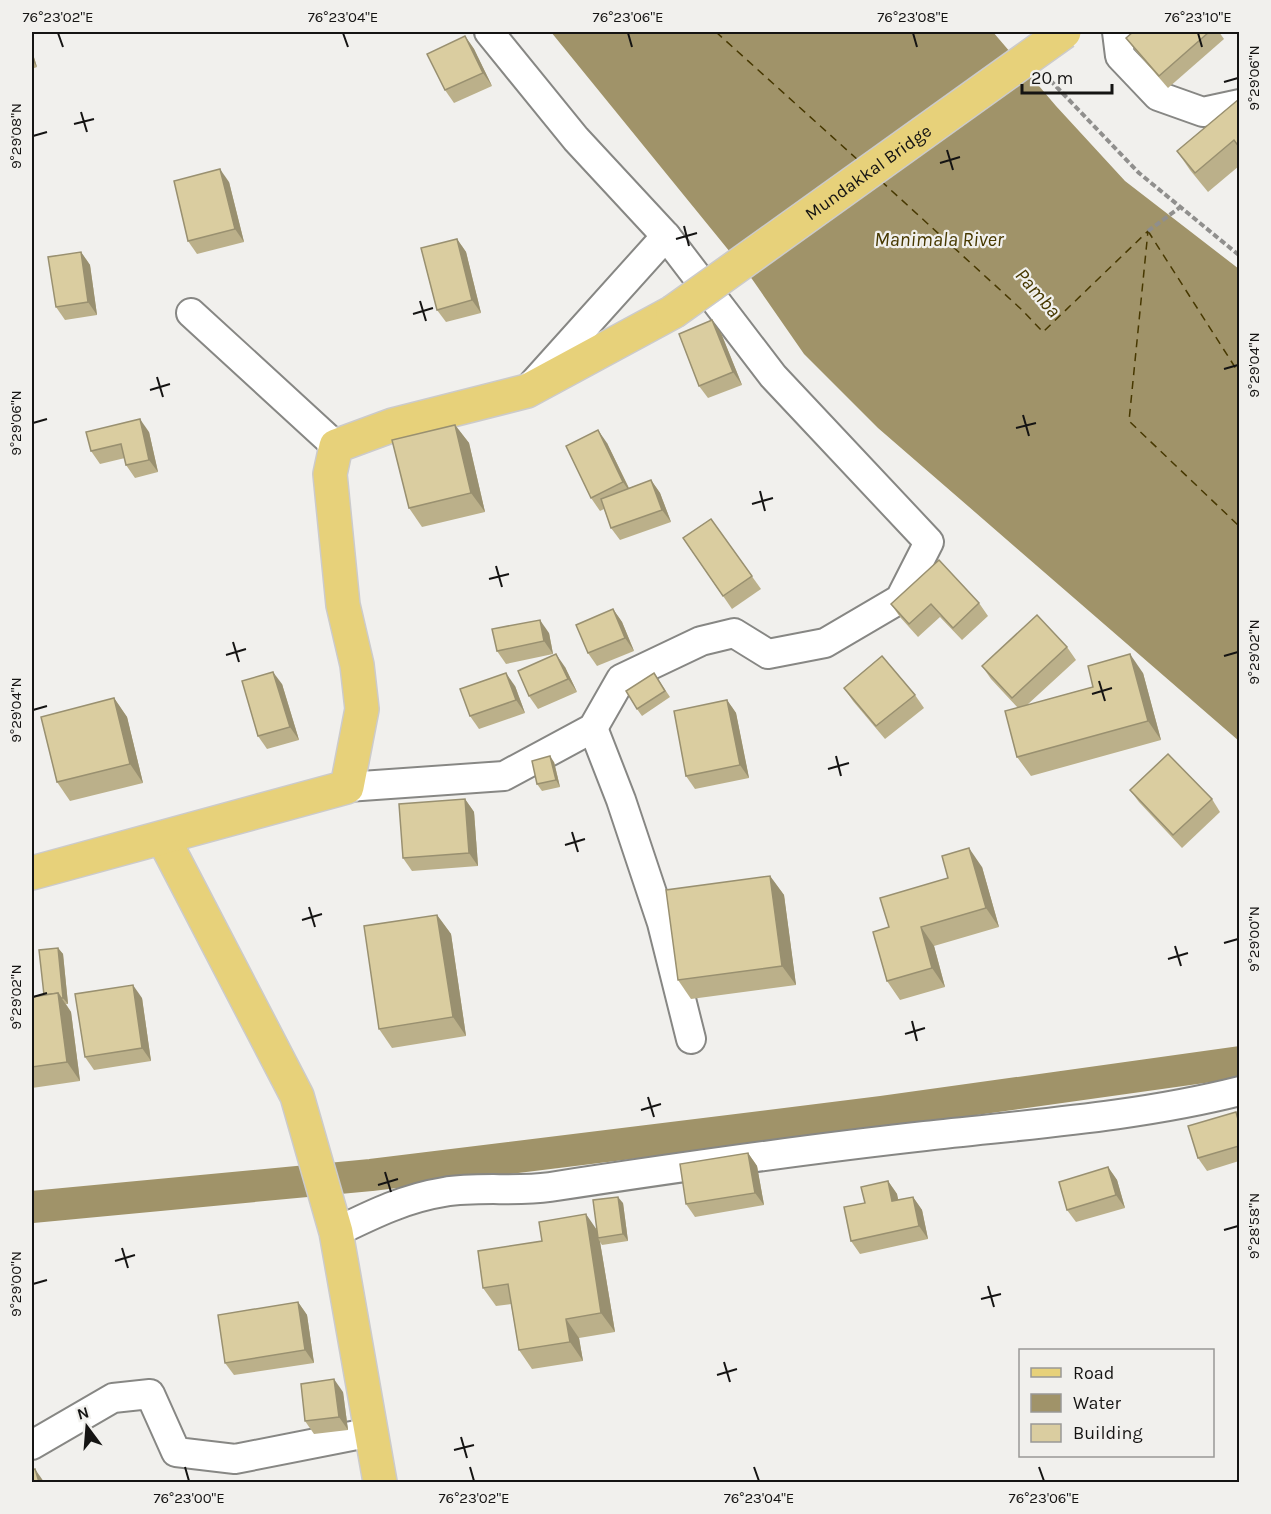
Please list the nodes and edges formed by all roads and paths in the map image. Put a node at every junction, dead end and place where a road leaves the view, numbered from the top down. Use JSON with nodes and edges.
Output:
{"nodes":[{"id":1,"x":489,"y":32,"type":"edge"},
{"id":2,"x":1064,"y":32,"type":"edge"},
{"id":3,"x":1117,"y":32,"type":"edge"},
{"id":4,"x":1048,"y":78,"type":"dead end"},
{"id":5,"x":1239,"y":104,"type":"edge"},
{"id":6,"x":1179,"y":208,"type":"junction"},
{"id":7,"x":1148,"y":231,"type":"dead end"},
{"id":8,"x":666,"y":236,"type":"junction"},
{"id":9,"x":1239,"y":256,"type":"edge"},
{"id":10,"x":191,"y":313,"type":"dead end"},
{"id":11,"x":527,"y":391,"type":"junction"},
{"id":12,"x":336,"y":446,"type":"junction"},
{"id":13,"x":593,"y":728,"type":"junction"},
{"id":14,"x":347,"y":787,"type":"junction"},
{"id":15,"x":163,"y":838,"type":"junction"},
{"id":16,"x":32,"y":873,"type":"edge"},
{"id":17,"x":691,"y":1039,"type":"dead end"},
{"id":18,"x":1239,"y":1091,"type":"edge"},
{"id":19,"x":333,"y":1221,"type":"junction"},
{"id":20,"x":372,"y":1432,"type":"junction"},
{"id":21,"x":32,"y":1445,"type":"edge"},
{"id":22,"x":380,"y":1482,"type":"edge"}],
"edges":[{"from":1,"to":8,"type":"street"},
{"from":2,"to":11,"type":"main road","name":"Mundakkal Bridge","bridge":true},
{"from":3,"to":5,"type":"street"},
{"from":4,"to":6,"type":"path"},
{"from":6,"to":7,"type":"path"},
{"from":6,"to":9,"type":"path"},
{"from":8,"to":11,"type":"street"},
{"from":8,"to":13,"type":"street"},
{"from":10,"to":12,"type":"street"},
{"from":11,"to":12,"type":"main road","name":"Mundakkal Bridge"},
{"from":12,"to":14,"type":"main road"},
{"from":13,"to":14,"type":"street"},
{"from":13,"to":17,"type":"street"},
{"from":14,"to":15,"type":"main road"},
{"from":15,"to":16,"type":"main road"},
{"from":15,"to":19,"type":"main road"},
{"from":18,"to":19,"type":"street"},
{"from":19,"to":20,"type":"main road"},
{"from":20,"to":21,"type":"street"},
{"from":20,"to":22,"type":"main road"}]}
